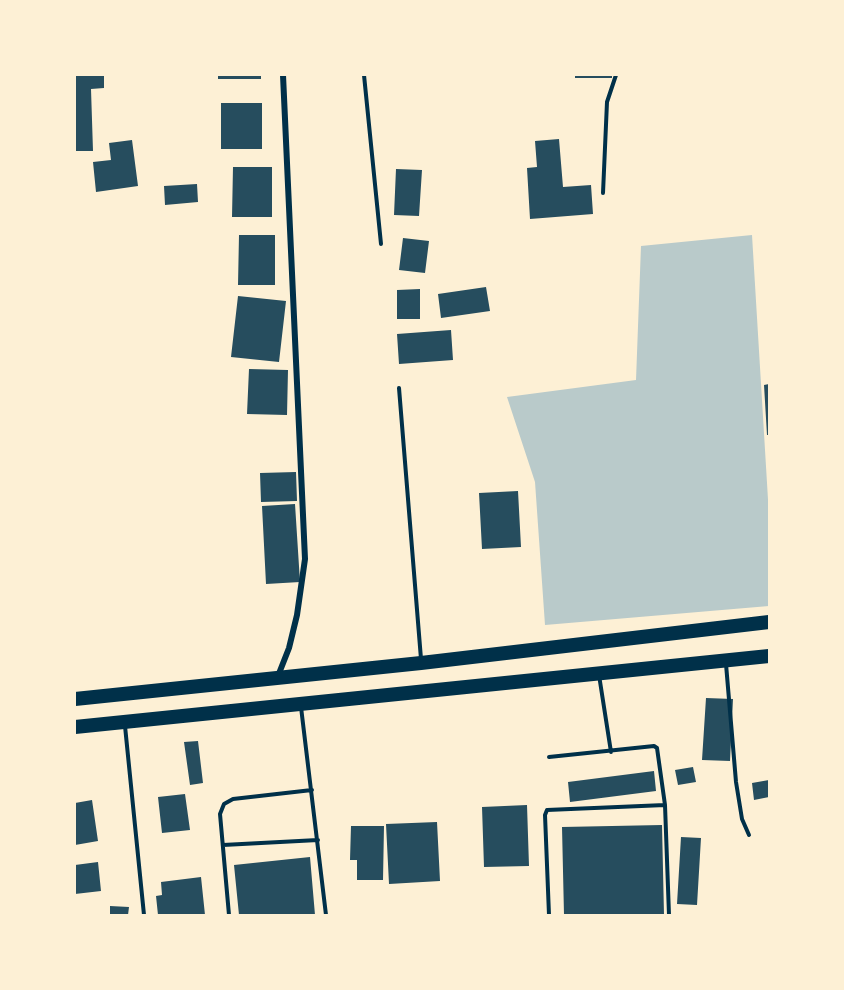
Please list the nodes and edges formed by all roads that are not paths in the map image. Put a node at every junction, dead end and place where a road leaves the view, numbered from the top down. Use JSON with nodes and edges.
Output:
{"nodes":[{"id":1,"x":284,"y":75,"type":"edge"},
{"id":2,"x":364,"y":75,"type":"edge"},
{"id":3,"x":616,"y":75,"type":"edge"},
{"id":4,"x":603,"y":193,"type":"dead end"},
{"id":5,"x":381,"y":244,"type":"dead end"},
{"id":6,"x":399,"y":388,"type":"dead end"},
{"id":7,"x":769,"y":622,"type":"edge"},
{"id":8,"x":769,"y":656,"type":"edge"},
{"id":9,"x":726,"y":661,"type":"junction"},
{"id":10,"x":421,"y":663,"type":"junction"},
{"id":11,"x":599,"y":674,"type":"junction"},
{"id":12,"x":278,"y":678,"type":"junction"},
{"id":13,"x":75,"y":699,"type":"edge"},
{"id":14,"x":300,"y":705,"type":"junction"},
{"id":15,"x":124,"y":722,"type":"junction"},
{"id":16,"x":75,"y":727,"type":"edge"},
{"id":17,"x":611,"y":752,"type":"junction"},
{"id":18,"x":549,"y":758,"type":"dead end"},
{"id":19,"x":312,"y":790,"type":"junction"},
{"id":20,"x":665,"y":805,"type":"junction"},
{"id":21,"x":749,"y":835,"type":"dead end"},
{"id":22,"x":318,"y":840,"type":"junction"},
{"id":23,"x":223,"y":845,"type":"junction"},
{"id":24,"x":144,"y":915,"type":"edge"},
{"id":25,"x":229,"y":915,"type":"edge"},
{"id":26,"x":326,"y":915,"type":"edge"},
{"id":27,"x":549,"y":915,"type":"edge"},
{"id":28,"x":669,"y":915,"type":"edge"}],
"edges":[{"from":1,"to":12,"type":"street"},
{"from":2,"to":5,"type":"lane"},
{"from":3,"to":4,"type":"lane"},
{"from":6,"to":10,"type":"lane"},
{"from":7,"to":10,"type":"highway"},
{"from":8,"to":9,"type":"highway"},
{"from":9,"to":11,"type":"highway"},
{"from":9,"to":21,"type":"lane"},
{"from":10,"to":12,"type":"highway"},
{"from":11,"to":14,"type":"highway"},
{"from":11,"to":17,"type":"lane"},
{"from":12,"to":13,"type":"highway"},
{"from":14,"to":15,"type":"highway"},
{"from":14,"to":19,"type":"lane"},
{"from":15,"to":16,"type":"highway"},
{"from":15,"to":24,"type":"lane"},
{"from":17,"to":18,"type":"lane"},
{"from":17,"to":20,"type":"lane"},
{"from":19,"to":22,"type":"lane"},
{"from":19,"to":23,"type":"lane"},
{"from":20,"to":27,"type":"lane"},
{"from":20,"to":28,"type":"lane"},
{"from":22,"to":23,"type":"lane"},
{"from":22,"to":26,"type":"lane"},
{"from":23,"to":25,"type":"lane"}]}
